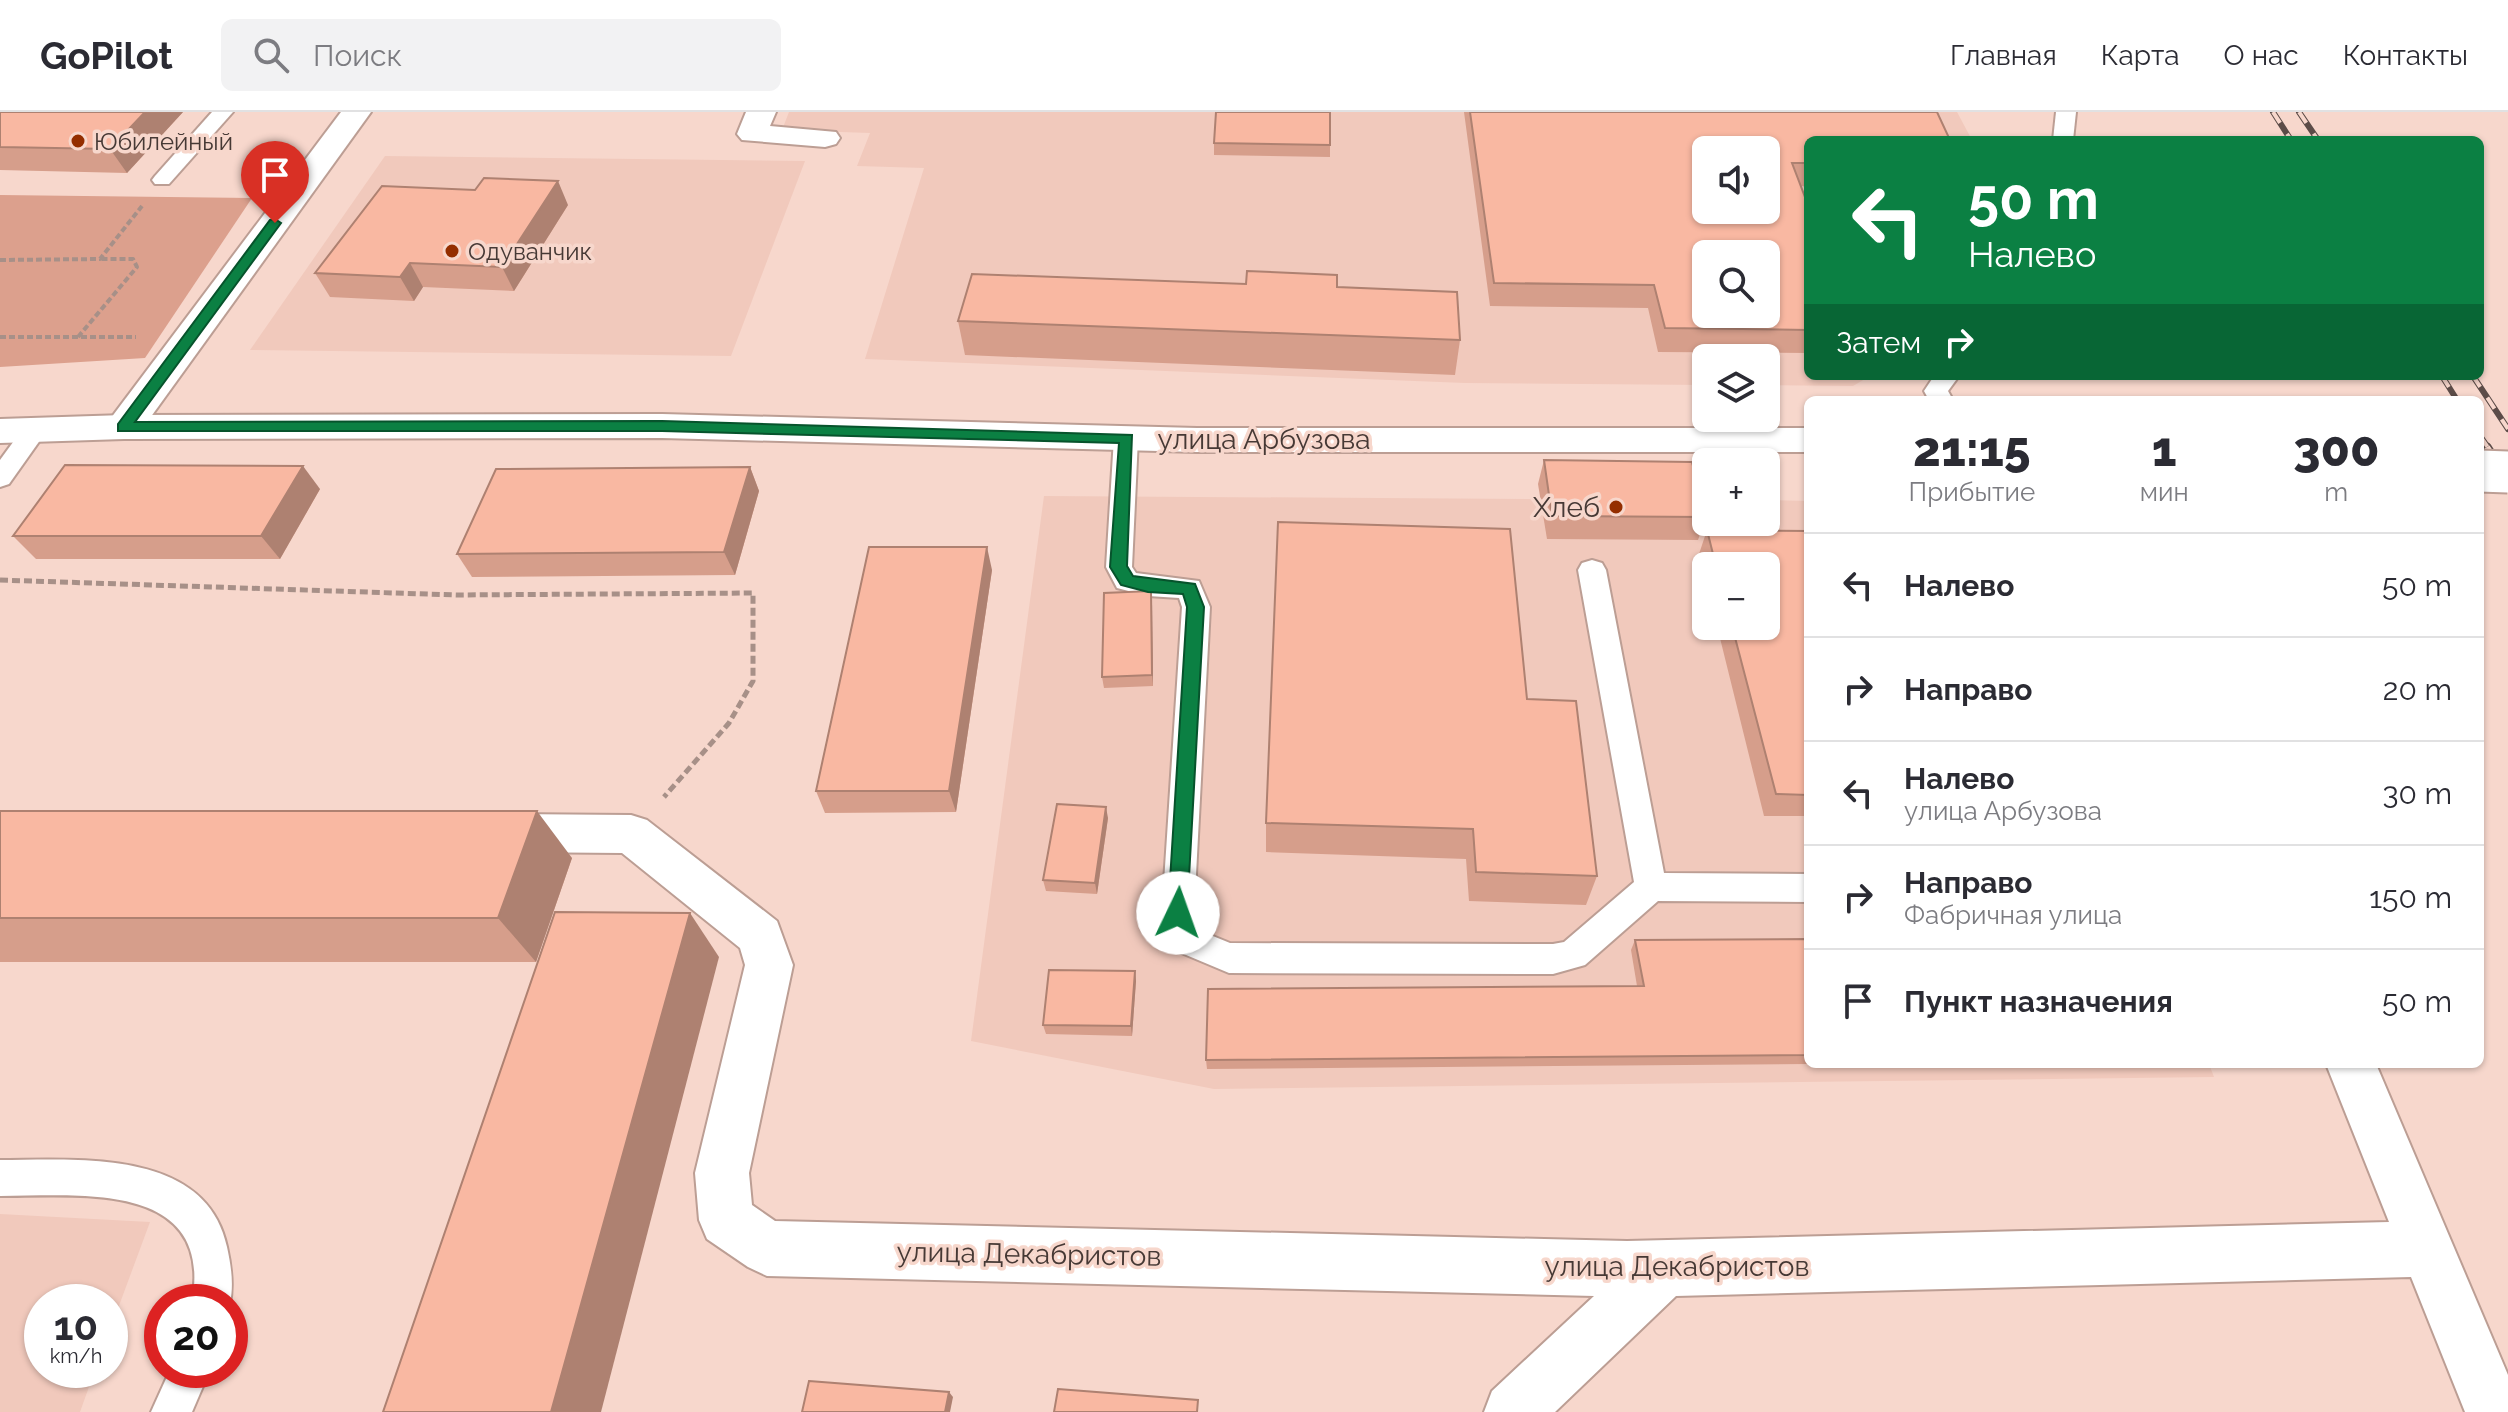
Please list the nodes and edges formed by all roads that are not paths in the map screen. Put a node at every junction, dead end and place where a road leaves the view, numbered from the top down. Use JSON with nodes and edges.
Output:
{"nodes":[{"id":1,"x":223,"y":112,"type":"edge"},
{"id":2,"x":356,"y":112,"type":"edge"},
{"id":3,"x":761,"y":112,"type":"edge"},
{"id":4,"x":2066,"y":112,"type":"edge"},
{"id":5,"x":2064,"y":136,"type":"edge"},
{"id":6,"x":825,"y":138,"type":"dead end"},
{"id":7,"x":162,"y":180,"type":"road end"},
{"id":8,"x":124,"y":427,"type":"junction"},
{"id":9,"x":18,"y":430,"type":"edge"},
{"id":10,"x":1126,"y":438,"type":"junction"},
{"id":11,"x":1804,"y":440,"type":"edge"},
{"id":12,"x":2484,"y":471,"type":"edge"},
{"id":13,"x":2508,"y":472,"type":"edge"},
{"id":14,"x":0,"y":478,"type":"edge"},
{"id":15,"x":1592,"y":570,"type":"dead end"},
{"id":16,"x":442,"y":833,"type":"edge"},
{"id":17,"x":1651,"y":887,"type":"junction"},
{"id":18,"x":1804,"y":888,"type":"edge"},
{"id":19,"x":2353,"y":1068,"type":"edge"},
{"id":20,"x":0,"y":1178,"type":"edge"},
{"id":21,"x":2427,"y":1249,"type":"junction"},
{"id":22,"x":1663,"y":1269,"type":"junction"},
{"id":23,"x":211,"y":1284,"type":"edge"},
{"id":24,"x":182,"y":1388,"type":"edge"},
{"id":25,"x":171,"y":1412,"type":"edge"},
{"id":26,"x":1513,"y":1412,"type":"edge"},
{"id":27,"x":2494,"y":1412,"type":"edge"}],
"edges":[{"from":1,"to":7,"type":"lane"},
{"from":2,"to":8,"type":"street"},
{"from":3,"to":6,"type":"street"},
{"from":4,"to":5,"type":"lane"},
{"from":8,"to":9,"type":"street","name":"улица Арбузова"},
{"from":8,"to":10,"type":"street","name":"улица Арбузова"},
{"from":9,"to":14,"type":"lane"},
{"from":10,"to":11,"type":"street","name":"улица Арбузова"},
{"from":10,"to":17,"type":"lane"},
{"from":12,"to":13,"type":"street","bridge":true},
{"from":15,"to":17,"type":"lane"},
{"from":16,"to":22,"type":"street","name":"улица Декабристов"},
{"from":17,"to":18,"type":"lane"},
{"from":19,"to":21,"type":"street"},
{"from":20,"to":23,"type":"lane"},
{"from":21,"to":22,"type":"street","name":"улица Декабристов"},
{"from":21,"to":27,"type":"street"},
{"from":22,"to":26,"type":"street"},
{"from":24,"to":25,"type":"lane"}]}
